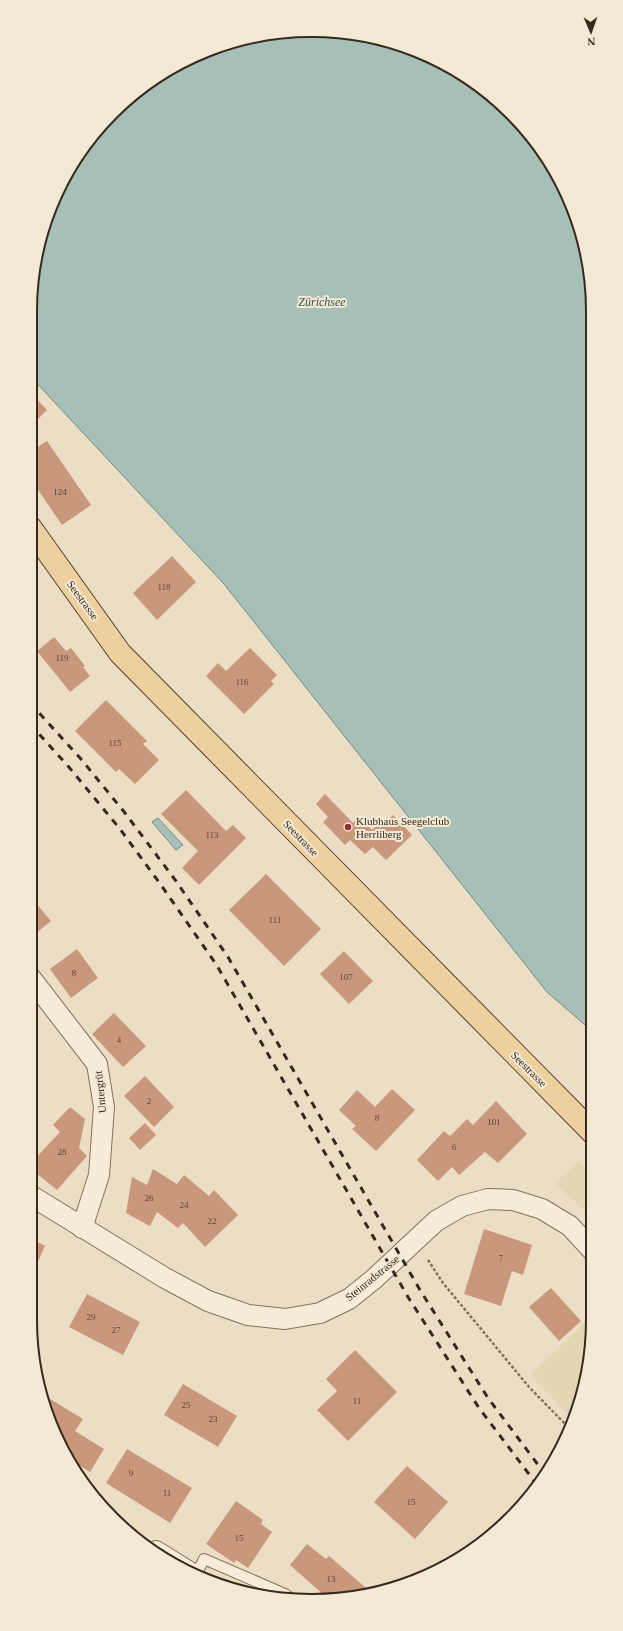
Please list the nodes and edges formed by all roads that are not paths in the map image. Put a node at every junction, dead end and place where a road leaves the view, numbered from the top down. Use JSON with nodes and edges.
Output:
{"nodes":[{"id":1,"x":37,"y":536,"type":"edge"},
{"id":2,"x":37,"y":986,"type":"edge"},
{"id":3,"x":586,"y":1126,"type":"edge"},
{"id":4,"x":37,"y":1199,"type":"edge"},
{"id":5,"x":82,"y":1228,"type":"junction"},
{"id":6,"x":586,"y":1243,"type":"edge"},
{"id":7,"x":199,"y":1570,"type":"edge"},
{"id":8,"x":281,"y":1592,"type":"edge"}],
"edges":[{"from":1,"to":3,"type":"main road","name":"Seestrasse"},
{"from":2,"to":5,"type":"street","name":"Untergrüt"},
{"from":4,"to":5,"type":"street","name":"Steinradstrasse"},
{"from":5,"to":6,"type":"street","name":"Steinradstrasse"},
{"from":7,"to":8,"type":"lane"}]}
